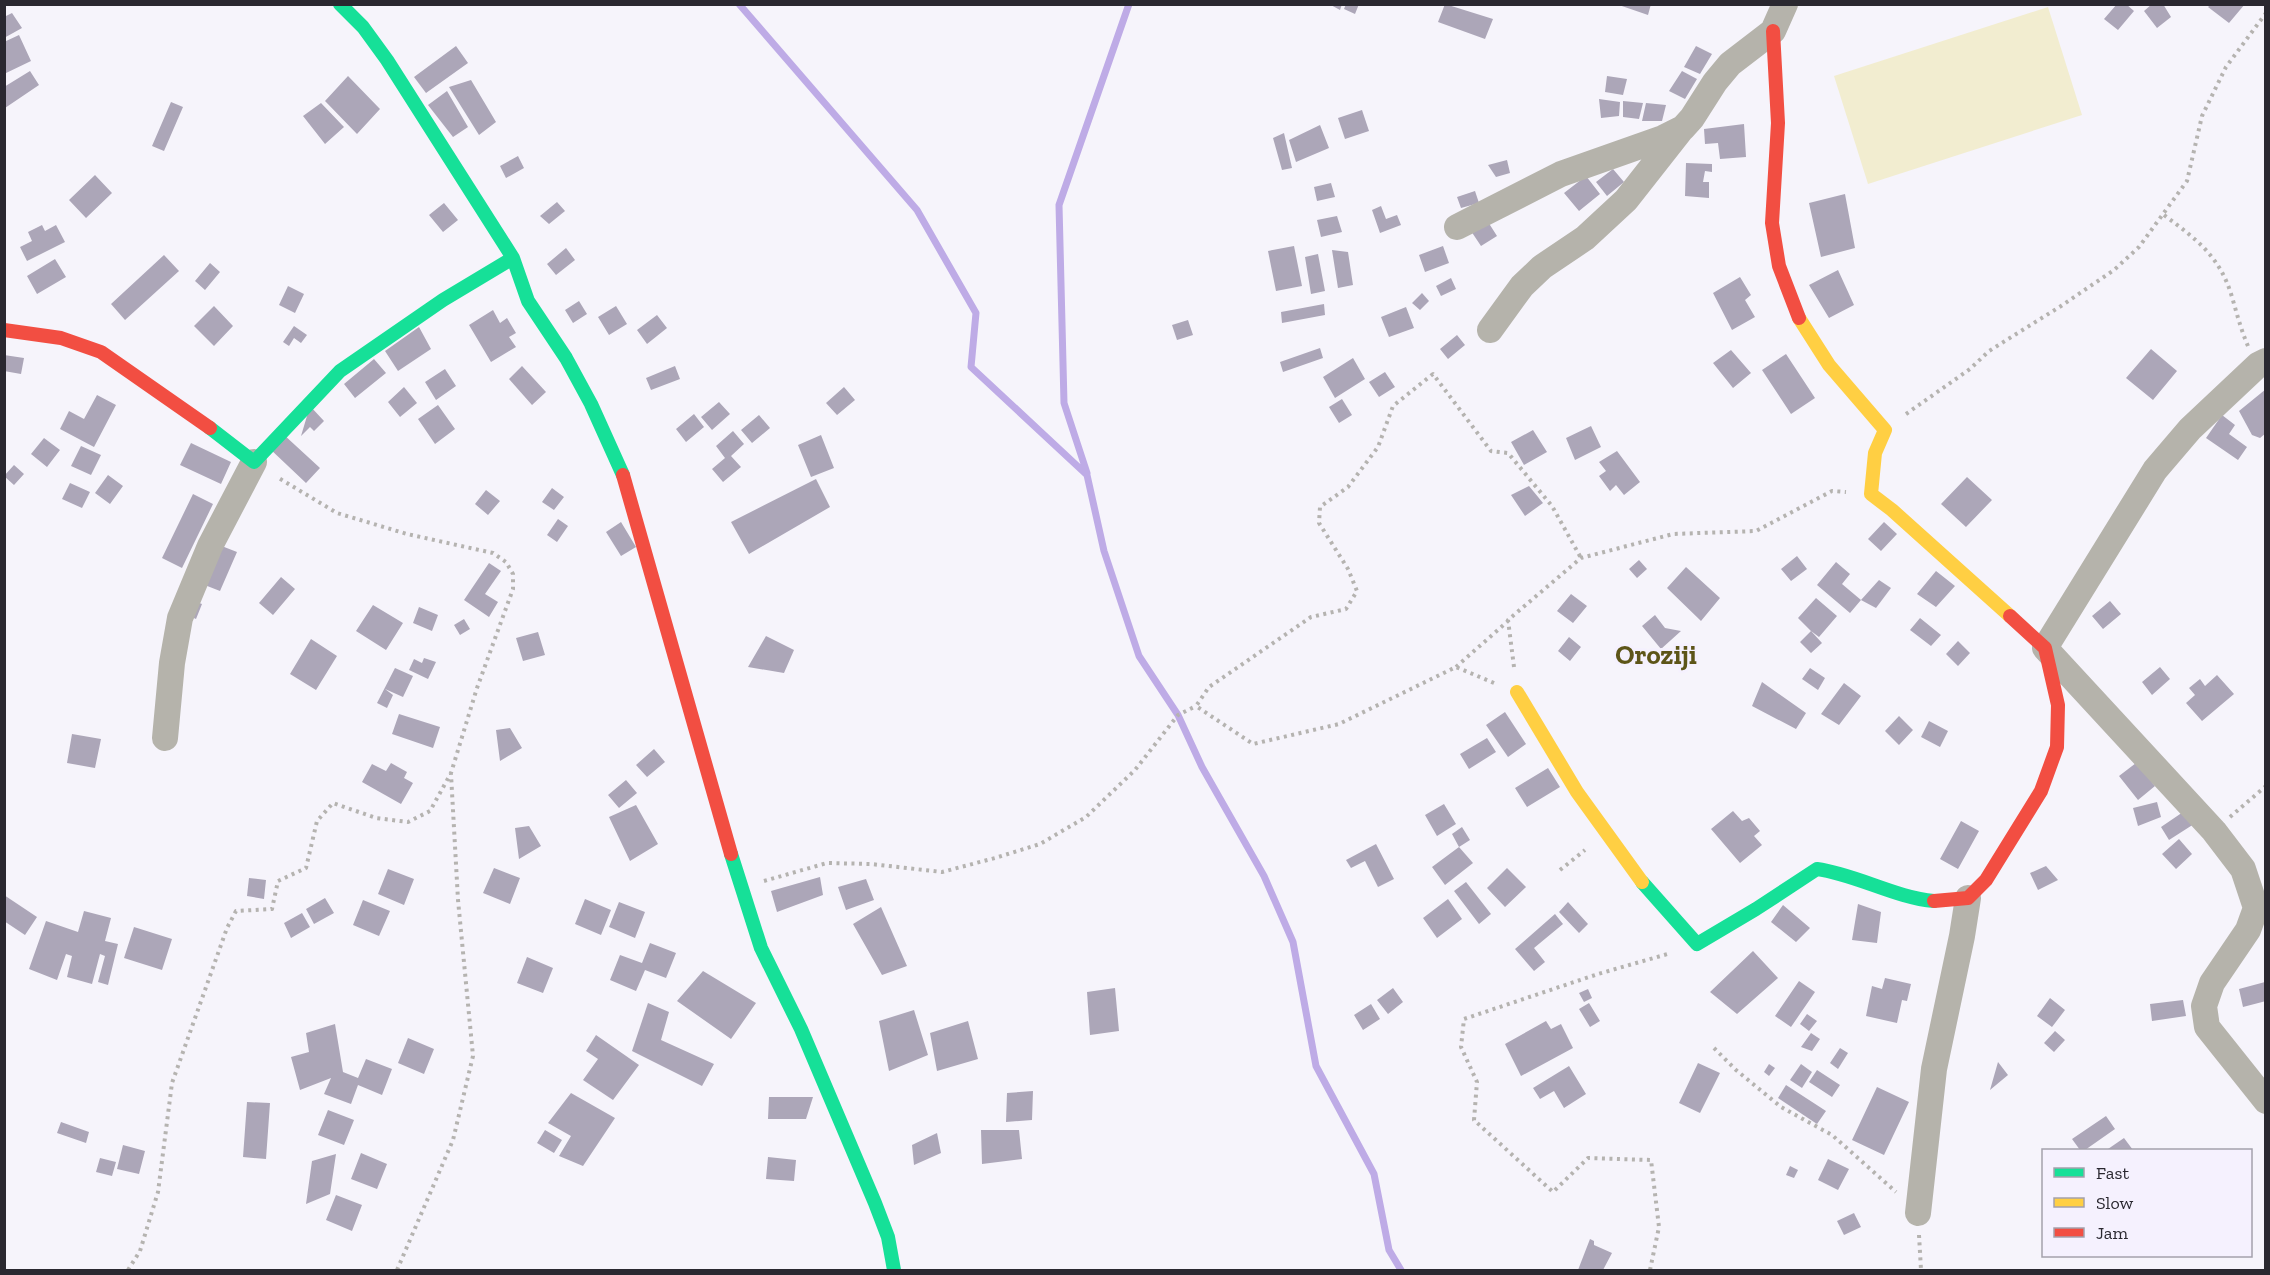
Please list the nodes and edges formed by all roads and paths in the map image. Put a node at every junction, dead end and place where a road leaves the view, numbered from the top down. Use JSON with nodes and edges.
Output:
{"nodes":[{"id":1,"x":340,"y":4,"type":"edge"},
{"id":2,"x":1785,"y":4,"type":"edge"},
{"id":3,"x":2265,"y":13,"type":"edge"},
{"id":4,"x":1773,"y":31,"type":"junction"},
{"id":5,"x":1683,"y":128,"type":"junction"},
{"id":6,"x":2164,"y":215,"type":"junction"},
{"id":7,"x":1457,"y":227,"type":"dead end"},
{"id":8,"x":513,"y":258,"type":"junction"},
{"id":9,"x":4,"y":330,"type":"edge"},
{"id":10,"x":1490,"y":330,"type":"dead end"},
{"id":11,"x":2262,"y":363,"type":"edge"},
{"id":12,"x":1885,"y":430,"type":"junction"},
{"id":13,"x":254,"y":462,"type":"junction"},
{"id":14,"x":1871,"y":494,"type":"junction"},
{"id":15,"x":1581,"y":558,"type":"junction"},
{"id":16,"x":1508,"y":620,"type":"junction"},
{"id":17,"x":2045,"y":648,"type":"junction"},
{"id":18,"x":1456,"y":667,"type":"junction"},
{"id":19,"x":1517,"y":692,"type":"junction"},
{"id":20,"x":1196,"y":706,"type":"junction"},
{"id":21,"x":165,"y":738,"type":"dead end"},
{"id":22,"x":451,"y":773,"type":"junction"},
{"id":23,"x":2265,"y":786,"type":"edge"},
{"id":24,"x":2214,"y":831,"type":"junction"},
{"id":25,"x":740,"y":887,"type":"junction"},
{"id":26,"x":1968,"y":898,"type":"junction"},
{"id":27,"x":1697,"y":944,"type":"junction"},
{"id":28,"x":1714,"y":1048,"type":"dead end"},
{"id":29,"x":2265,"y":1101,"type":"edge"},
{"id":30,"x":1918,"y":1213,"type":"junction"},
{"id":31,"x":129,"y":1270,"type":"edge"},
{"id":32,"x":397,"y":1270,"type":"edge"},
{"id":33,"x":894,"y":1270,"type":"edge"},
{"id":34,"x":1650,"y":1270,"type":"edge"},
{"id":35,"x":1921,"y":1270,"type":"edge"}],
"edges":[{"from":1,"to":8,"type":"street"},
{"from":2,"to":4,"type":"street"},
{"from":3,"to":6,"type":"path"},
{"from":4,"to":5,"type":"street"},
{"from":4,"to":12,"type":"street"},
{"from":5,"to":7,"type":"street"},
{"from":5,"to":10,"type":"street"},
{"from":6,"to":11,"type":"path"},
{"from":6,"to":12,"type":"path"},
{"from":8,"to":13,"type":"street"},
{"from":8,"to":25,"type":"street"},
{"from":9,"to":13,"type":"street"},
{"from":11,"to":17,"type":"street"},
{"from":12,"to":14,"type":"street"},
{"from":13,"to":21,"type":"street"},
{"from":13,"to":22,"type":"path"},
{"from":14,"to":15,"type":"path"},
{"from":14,"to":17,"type":"street"},
{"from":15,"to":16,"type":"path"},
{"from":15,"to":20,"type":"path"},
{"from":16,"to":18,"type":"path"},
{"from":16,"to":19,"type":"path"},
{"from":17,"to":24,"type":"street"},
{"from":17,"to":26,"type":"street"},
{"from":18,"to":19,"type":"path"},
{"from":18,"to":20,"type":"path"},
{"from":19,"to":27,"type":"street"},
{"from":20,"to":25,"type":"path"},
{"from":22,"to":31,"type":"path"},
{"from":22,"to":32,"type":"path"},
{"from":23,"to":24,"type":"path"},
{"from":24,"to":29,"type":"street"},
{"from":25,"to":33,"type":"street"},
{"from":26,"to":27,"type":"street"},
{"from":26,"to":30,"type":"street"},
{"from":27,"to":34,"type":"path"},
{"from":28,"to":30,"type":"path"},
{"from":30,"to":35,"type":"path"}]}
